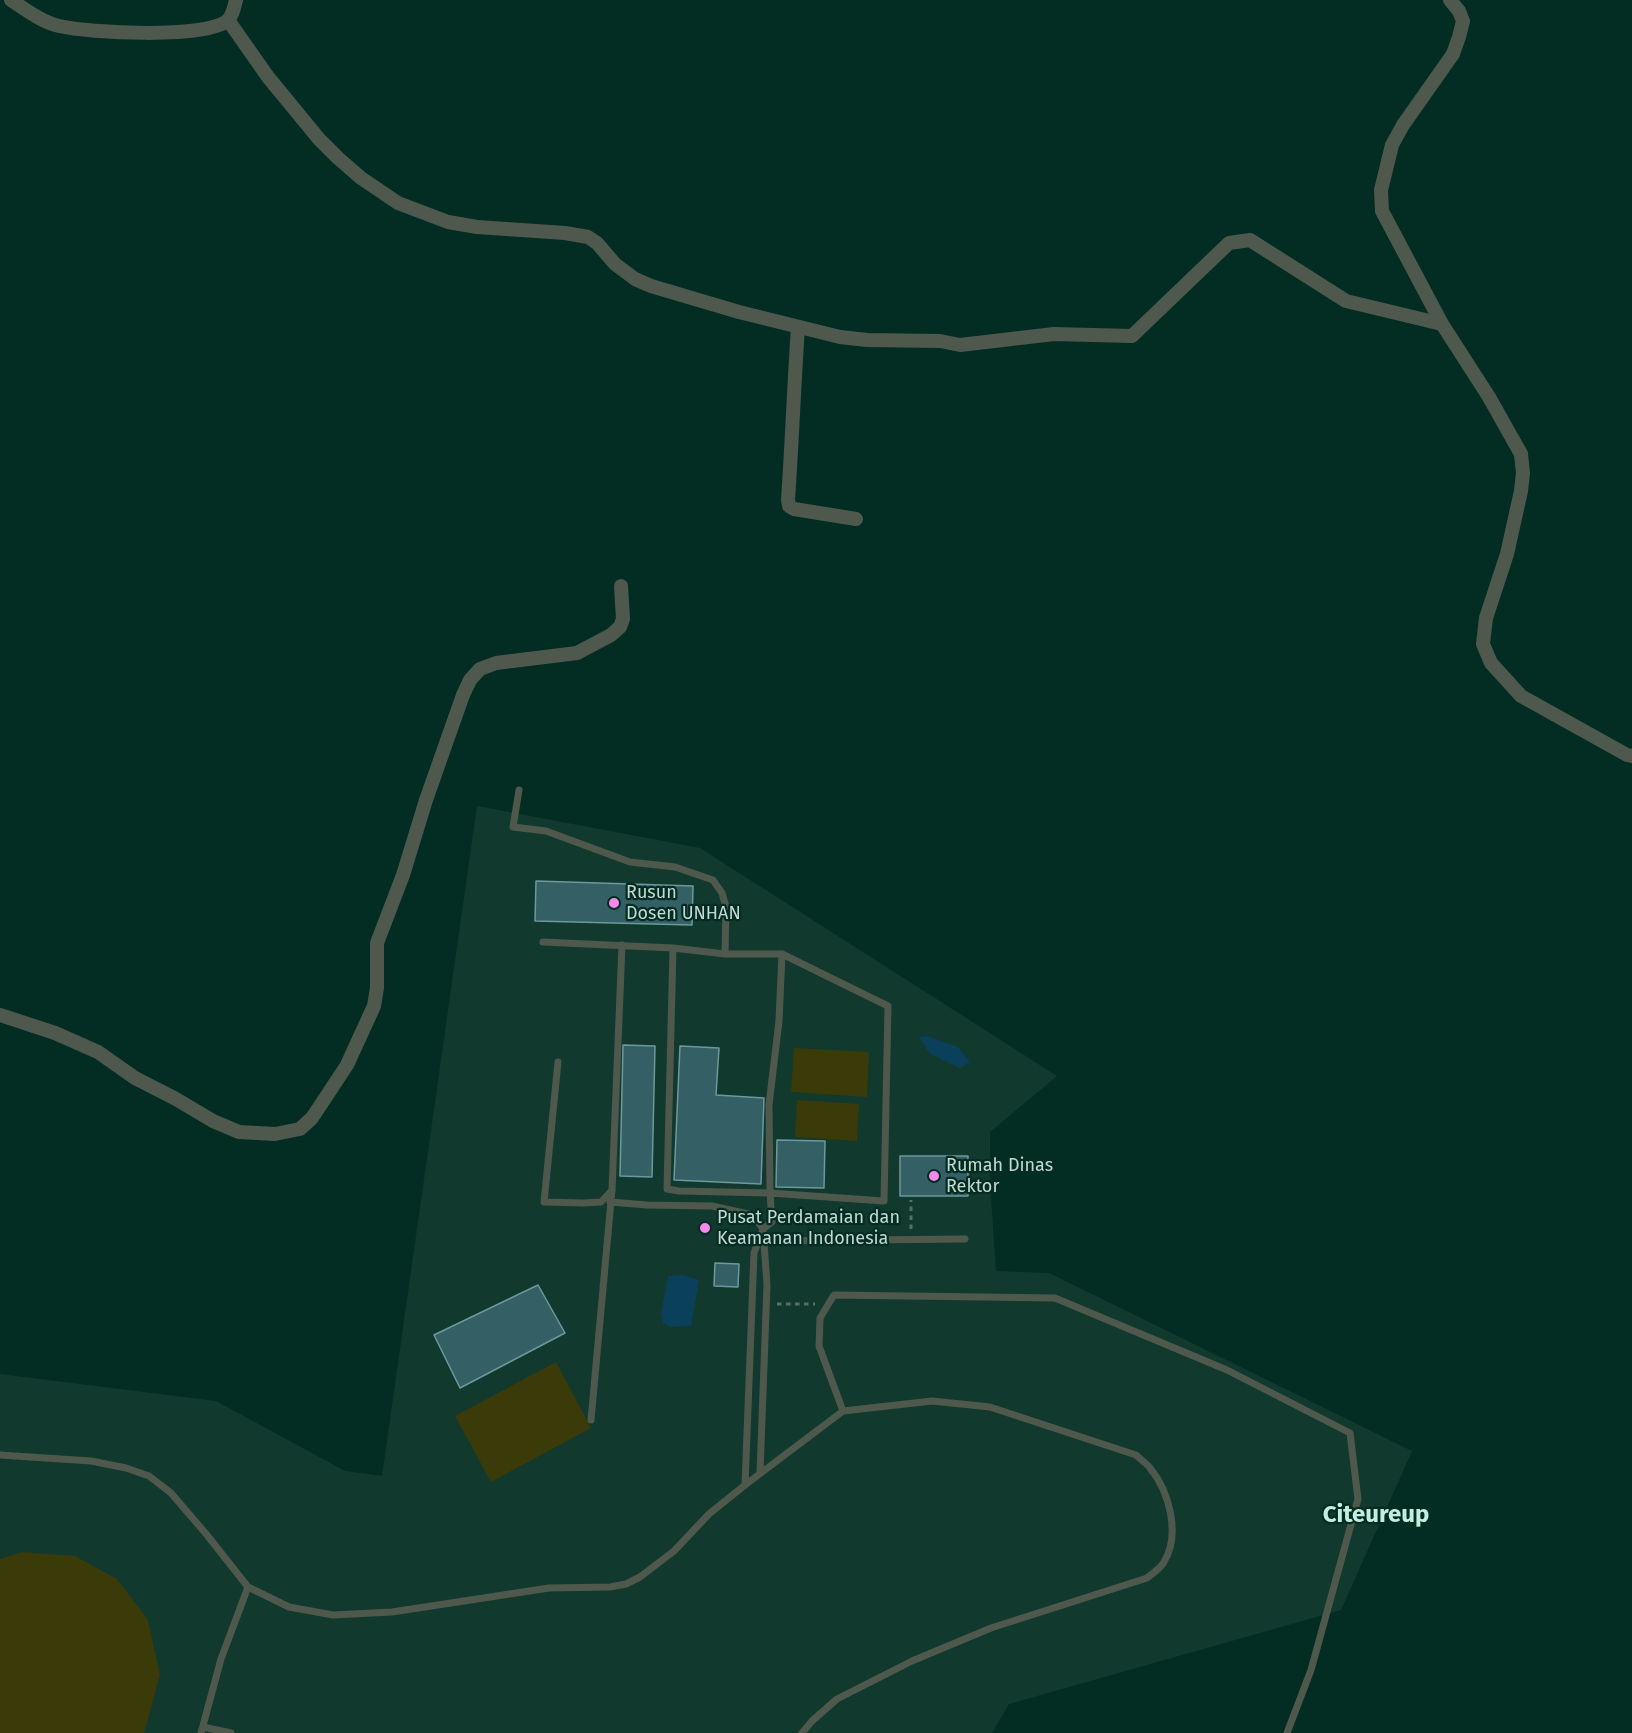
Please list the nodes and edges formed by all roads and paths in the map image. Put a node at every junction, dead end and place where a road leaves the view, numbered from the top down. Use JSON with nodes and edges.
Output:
{"nodes":[{"id":1,"x":11,"y":0,"type":"edge"},
{"id":2,"x":236,"y":0,"type":"edge"},
{"id":3,"x":1450,"y":0,"type":"edge"},
{"id":4,"x":228,"y":20,"type":"junction"},
{"id":5,"x":1442,"y":324,"type":"junction"},
{"id":6,"x":798,"y":327,"type":"junction"},
{"id":7,"x":856,"y":519,"type":"dead end"},
{"id":8,"x":621,"y":586,"type":"dead end"},
{"id":9,"x":1632,"y":756,"type":"edge"},
{"id":10,"x":519,"y":790,"type":"dead end"},
{"id":11,"x":543,"y":942,"type":"dead end"},
{"id":12,"x":622,"y":945,"type":"junction"},
{"id":13,"x":673,"y":948,"type":"junction"},
{"id":14,"x":725,"y":954,"type":"junction"},
{"id":15,"x":782,"y":954,"type":"junction"},
{"id":16,"x":0,"y":1015,"type":"edge"},
{"id":17,"x":558,"y":1062,"type":"dead end"},
{"id":18,"x":612,"y":1190,"type":"junction"},
{"id":19,"x":770,"y":1193,"type":"junction"},
{"id":20,"x":911,"y":1200,"type":"dead end"},
{"id":21,"x":610,"y":1202,"type":"junction"},
{"id":22,"x":763,"y":1229,"type":"junction"},
{"id":23,"x":965,"y":1239,"type":"dead end"},
{"id":24,"x":910,"y":1240,"type":"junction"},
{"id":25,"x":763,"y":1241,"type":"junction"},
{"id":26,"x":766,"y":1304,"type":"junction"},
{"id":27,"x":828,"y":1304,"type":"junction"},
{"id":28,"x":843,"y":1411,"type":"junction"},
{"id":29,"x":591,"y":1419,"type":"dead end"},
{"id":30,"x":0,"y":1455,"type":"edge"},
{"id":31,"x":760,"y":1473,"type":"junction"},
{"id":32,"x":745,"y":1485,"type":"junction"},
{"id":33,"x":248,"y":1587,"type":"junction"},
{"id":34,"x":202,"y":1730,"type":"edge"},
{"id":35,"x":231,"y":1733,"type":"edge"},
{"id":36,"x":802,"y":1733,"type":"edge"},
{"id":37,"x":1287,"y":1733,"type":"edge"}],
"edges":[{"from":1,"to":4,"type":"street"},
{"from":2,"to":4,"type":"street"},
{"from":3,"to":5,"type":"street"},
{"from":4,"to":6,"type":"street"},
{"from":5,"to":6,"type":"street"},
{"from":5,"to":9,"type":"street"},
{"from":6,"to":7,"type":"street"},
{"from":8,"to":16,"type":"street"},
{"from":10,"to":14,"type":"lane"},
{"from":11,"to":12,"type":"lane"},
{"from":12,"to":13,"type":"lane"},
{"from":12,"to":18,"type":"lane"},
{"from":13,"to":14,"type":"lane"},
{"from":13,"to":19,"type":"lane"},
{"from":14,"to":15,"type":"lane"},
{"from":15,"to":19,"type":"lane"},
{"from":15,"to":19,"type":"lane"},
{"from":17,"to":18,"type":"lane"},
{"from":18,"to":21,"type":"lane"},
{"from":19,"to":22,"type":"lane"},
{"from":20,"to":24,"type":"path"},
{"from":21,"to":22,"type":"lane"},
{"from":21,"to":29,"type":"lane"},
{"from":22,"to":25,"type":"lane"},
{"from":22,"to":32,"type":"lane"},
{"from":23,"to":24,"type":"lane"},
{"from":24,"to":25,"type":"lane"},
{"from":25,"to":26,"type":"lane"},
{"from":26,"to":27,"type":"path"},
{"from":26,"to":31,"type":"lane"},
{"from":27,"to":28,"type":"lane"},
{"from":27,"to":37,"type":"lane"},
{"from":28,"to":31,"type":"lane"},
{"from":28,"to":36,"type":"lane"},
{"from":30,"to":33,"type":"lane"},
{"from":31,"to":32,"type":"lane"},
{"from":32,"to":33,"type":"lane"},
{"from":33,"to":34,"type":"lane"},
{"from":34,"to":35,"type":"lane"}]}
